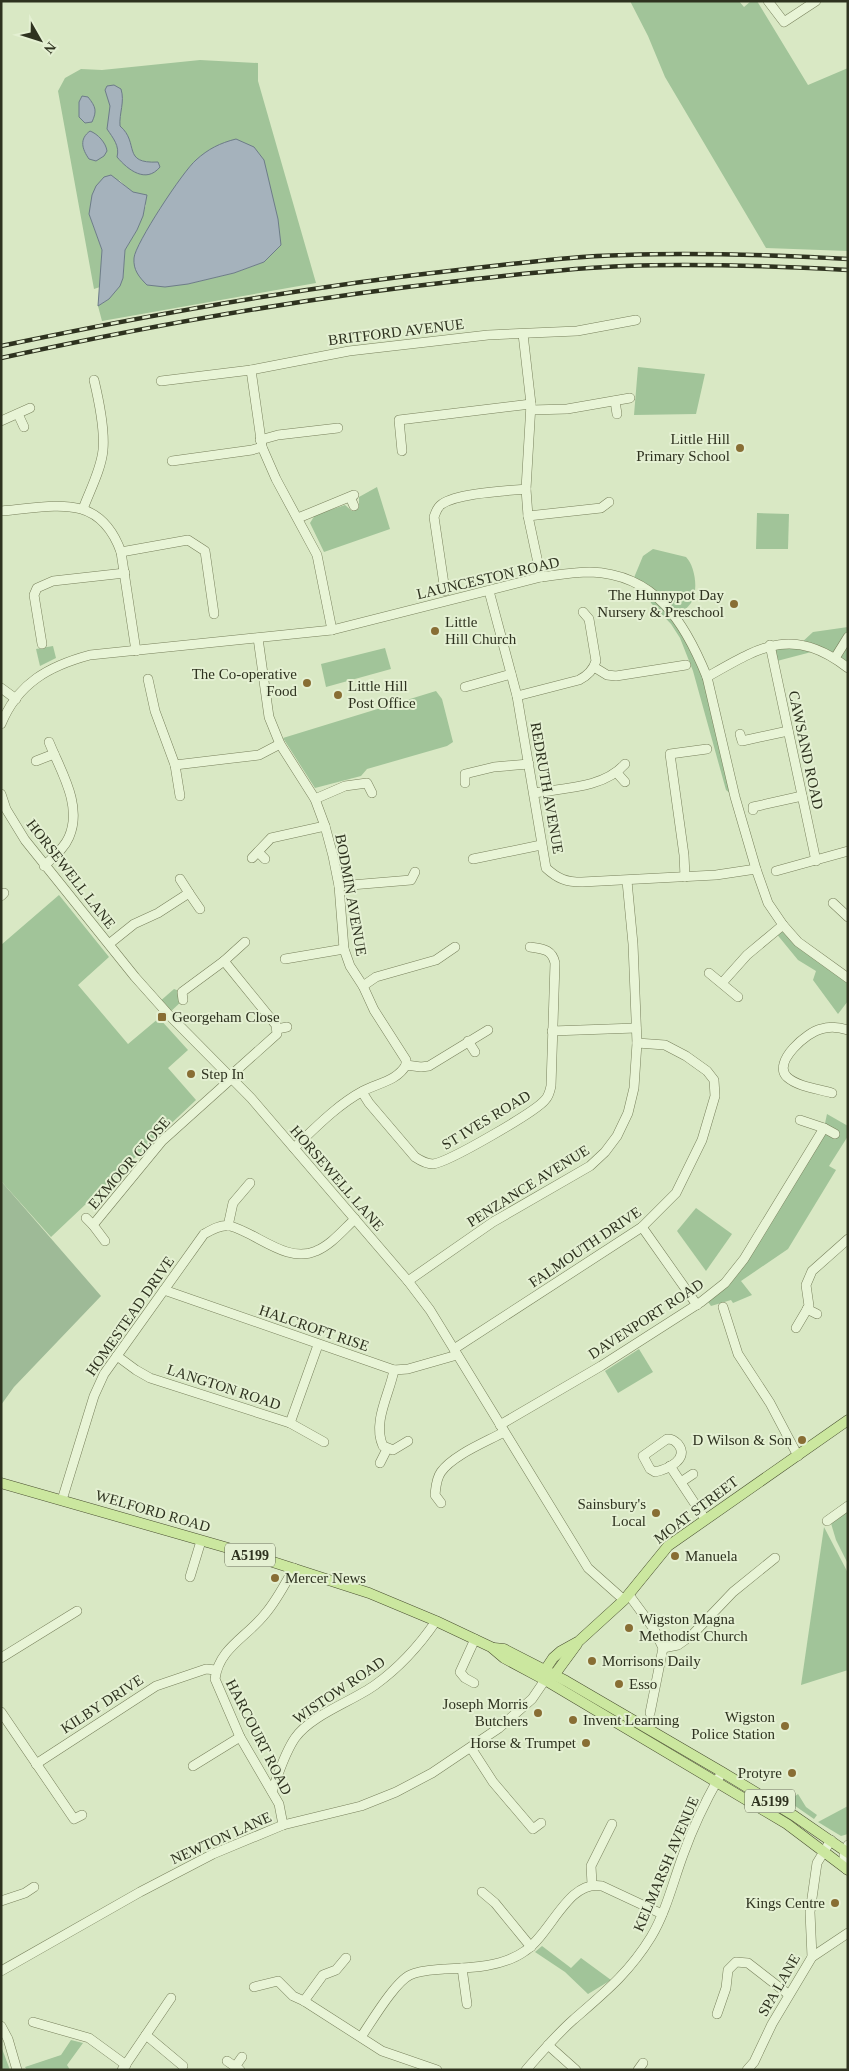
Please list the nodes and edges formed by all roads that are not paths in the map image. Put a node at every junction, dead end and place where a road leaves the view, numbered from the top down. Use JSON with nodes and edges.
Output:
{"nodes":[{"id":1,"x":768,"y":1,"type":"edge"},
{"id":2,"x":816,"y":1,"type":"edge"},
{"id":3,"x":636,"y":320,"type":"dead end"},
{"id":4,"x":522,"y":334,"type":"junction"},
{"id":5,"x":251,"y":370,"type":"junction"},
{"id":6,"x":94,"y":380,"type":"dead end"},
{"id":7,"x":161,"y":381,"type":"dead end"},
{"id":8,"x":630,"y":398,"type":"dead end"},
{"id":9,"x":615,"y":401,"type":"junction"},
{"id":10,"x":531,"y":407,"type":"junction"},
{"id":11,"x":30,"y":408,"type":"dead end"},
{"id":12,"x":18,"y":414,"type":"junction"},
{"id":13,"x":617,"y":414,"type":"dead end"},
{"id":14,"x":325,"y":418,"type":"dead end"},
{"id":15,"x":1,"y":421,"type":"edge"},
{"id":16,"x":24,"y":427,"type":"dead end"},
{"id":17,"x":338,"y":428,"type":"dead end"},
{"id":18,"x":326,"y":429,"type":"junction"},
{"id":19,"x":261,"y":443,"type":"junction"},
{"id":20,"x":402,"y":451,"type":"dead end"},
{"id":21,"x":172,"y":461,"type":"dead end"},
{"id":22,"x":526,"y":489,"type":"junction"},
{"id":23,"x":609,"y":502,"type":"dead end"},
{"id":24,"x":354,"y":506,"type":"dead end"},
{"id":25,"x":83,"y":509,"type":"junction"},
{"id":26,"x":1,"y":511,"type":"edge"},
{"id":27,"x":528,"y":516,"type":"junction"},
{"id":28,"x":298,"y":518,"type":"junction"},
{"id":29,"x":121,"y":552,"type":"junction"},
{"id":30,"x":125,"y":573,"type":"junction"},
{"id":31,"x":541,"y":578,"type":"junction"},
{"id":32,"x":445,"y":591,"type":"dead end"},
{"id":33,"x":489,"y":591,"type":"junction"},
{"id":34,"x":583,"y":612,"type":"dead end"},
{"id":35,"x":214,"y":614,"type":"dead end"},
{"id":36,"x":332,"y":630,"type":"junction"},
{"id":37,"x":848,"y":637,"type":"edge"},
{"id":38,"x":258,"y":638,"type":"junction"},
{"id":39,"x":42,"y":644,"type":"dead end"},
{"id":40,"x":770,"y":646,"type":"junction"},
{"id":41,"x":136,"y":651,"type":"junction"},
{"id":42,"x":835,"y":658,"type":"junction"},
{"id":43,"x":686,"y":664,"type":"dead end"},
{"id":44,"x":594,"y":667,"type":"junction"},
{"id":45,"x":848,"y":668,"type":"edge"},
{"id":46,"x":511,"y":674,"type":"junction"},
{"id":47,"x":707,"y":677,"type":"junction"},
{"id":48,"x":148,"y":679,"type":"dead end"},
{"id":49,"x":466,"y":687,"type":"dead end"},
{"id":50,"x":1,"y":688,"type":"edge"},
{"id":51,"x":517,"y":696,"type":"junction"},
{"id":52,"x":16,"y":699,"type":"junction"},
{"id":53,"x":1,"y":724,"type":"edge"},
{"id":54,"x":788,"y":731,"type":"junction"},
{"id":55,"x":740,"y":734,"type":"dead end"},
{"id":56,"x":48,"y":742,"type":"dead end"},
{"id":57,"x":280,"y":744,"type":"junction"},
{"id":58,"x":707,"y":749,"type":"dead end"},
{"id":59,"x":54,"y":754,"type":"junction"},
{"id":60,"x":36,"y":761,"type":"dead end"},
{"id":61,"x":530,"y":764,"type":"junction"},
{"id":62,"x":625,"y":764,"type":"dead end"},
{"id":63,"x":175,"y":765,"type":"junction"},
{"id":64,"x":617,"y":773,"type":"junction"},
{"id":65,"x":465,"y":782,"type":"dead end"},
{"id":66,"x":625,"y":782,"type":"dead end"},
{"id":67,"x":372,"y":793,"type":"dead end"},
{"id":68,"x":534,"y":793,"type":"junction"},
{"id":69,"x":1,"y":794,"type":"edge"},
{"id":70,"x":180,"y":796,"type":"dead end"},
{"id":71,"x":802,"y":796,"type":"junction"},
{"id":72,"x":315,"y":799,"type":"junction"},
{"id":73,"x":752,"y":806,"type":"dead end"},
{"id":74,"x":325,"y":826,"type":"junction"},
{"id":75,"x":541,"y":846,"type":"junction"},
{"id":76,"x":848,"y":851,"type":"edge"},
{"id":77,"x":265,"y":859,"type":"dead end"},
{"id":78,"x":473,"y":860,"type":"dead end"},
{"id":79,"x":816,"y":861,"type":"junction"},
{"id":80,"x":44,"y":866,"type":"junction"},
{"id":81,"x":756,"y":869,"type":"junction"},
{"id":82,"x":776,"y":871,"type":"dead end"},
{"id":83,"x":685,"y":877,"type":"junction"},
{"id":84,"x":180,"y":878,"type":"dead end"},
{"id":85,"x":413,"y":879,"type":"dead end"},
{"id":86,"x":627,"y":880,"type":"junction"},
{"id":87,"x":338,"y":886,"type":"junction"},
{"id":88,"x":189,"y":893,"type":"junction"},
{"id":89,"x":833,"y":903,"type":"dead end"},
{"id":90,"x":200,"y":908,"type":"dead end"},
{"id":91,"x":848,"y":917,"type":"edge"},
{"id":92,"x":783,"y":925,"type":"junction"},
{"id":93,"x":245,"y":942,"type":"dead end"},
{"id":94,"x":109,"y":944,"type":"junction"},
{"id":95,"x":530,"y":947,"type":"dead end"},
{"id":96,"x":455,"y":948,"type":"dead end"},
{"id":97,"x":344,"y":949,"type":"junction"},
{"id":98,"x":285,"y":959,"type":"dead end"},
{"id":99,"x":224,"y":961,"type":"junction"},
{"id":100,"x":709,"y":973,"type":"dead end"},
{"id":101,"x":848,"y":978,"type":"edge"},
{"id":102,"x":722,"y":983,"type":"junction"},
{"id":103,"x":363,"y":986,"type":"junction"},
{"id":104,"x":180,"y":994,"type":"dead end"},
{"id":105,"x":738,"y":996,"type":"dead end"},
{"id":106,"x":287,"y":1027,"type":"dead end"},
{"id":107,"x":636,"y":1028,"type":"junction"},
{"id":108,"x":278,"y":1030,"type":"junction"},
{"id":109,"x":488,"y":1030,"type":"dead end"},
{"id":110,"x":848,"y":1030,"type":"edge"},
{"id":111,"x":552,"y":1031,"type":"junction"},
{"id":112,"x":468,"y":1041,"type":"junction"},
{"id":113,"x":637,"y":1043,"type":"junction"},
{"id":114,"x":475,"y":1052,"type":"dead end"},
{"id":115,"x":406,"y":1066,"type":"junction"},
{"id":116,"x":230,"y":1078,"type":"junction"},
{"id":117,"x":362,"y":1092,"type":"junction"},
{"id":118,"x":832,"y":1093,"type":"dead end"},
{"id":119,"x":800,"y":1120,"type":"dead end"},
{"id":120,"x":824,"y":1128,"type":"junction"},
{"id":121,"x":836,"y":1134,"type":"dead end"},
{"id":122,"x":294,"y":1148,"type":"junction"},
{"id":123,"x":250,"y":1184,"type":"dead end"},
{"id":124,"x":86,"y":1218,"type":"dead end"},
{"id":125,"x":355,"y":1219,"type":"junction"},
{"id":126,"x":93,"y":1225,"type":"junction"},
{"id":127,"x":228,"y":1226,"type":"junction"},
{"id":128,"x":642,"y":1227,"type":"junction"},
{"id":129,"x":848,"y":1239,"type":"edge"},
{"id":130,"x":105,"y":1241,"type":"dead end"},
{"id":131,"x":408,"y":1281,"type":"junction"},
{"id":132,"x":164,"y":1290,"type":"junction"},
{"id":133,"x":697,"y":1305,"type":"junction"},
{"id":134,"x":723,"y":1307,"type":"dead end"},
{"id":135,"x":806,"y":1309,"type":"junction"},
{"id":136,"x":817,"y":1314,"type":"dead end"},
{"id":137,"x":796,"y":1328,"type":"dead end"},
{"id":138,"x":318,"y":1345,"type":"junction"},
{"id":139,"x":456,"y":1352,"type":"junction"},
{"id":140,"x":117,"y":1356,"type":"junction"},
{"id":141,"x":394,"y":1370,"type":"junction"},
{"id":142,"x":848,"y":1420,"type":"edge"},
{"id":143,"x":290,"y":1423,"type":"junction"},
{"id":144,"x":502,"y":1428,"type":"junction"},
{"id":145,"x":408,"y":1441,"type":"dead end"},
{"id":146,"x":324,"y":1442,"type":"dead end"},
{"id":147,"x":387,"y":1448,"type":"junction"},
{"id":148,"x":798,"y":1456,"type":"junction"},
{"id":149,"x":380,"y":1463,"type":"dead end"},
{"id":150,"x":670,"y":1466,"type":"dead end"},
{"id":151,"x":693,"y":1474,"type":"dead end"},
{"id":152,"x":681,"y":1482,"type":"junction"},
{"id":153,"x":1,"y":1483,"type":"edge"},
{"id":154,"x":62,"y":1500,"type":"junction"},
{"id":155,"x":441,"y":1503,"type":"dead end"},
{"id":156,"x":848,"y":1506,"type":"edge"},
{"id":157,"x":705,"y":1519,"type":"junction"},
{"id":158,"x":828,"y":1521,"type":"dead end"},
{"id":159,"x":201,"y":1541,"type":"junction"},
{"id":160,"x":774,"y":1558,"type":"dead end"},
{"id":161,"x":294,"y":1568,"type":"junction"},
{"id":162,"x":190,"y":1577,"type":"dead end"},
{"id":163,"x":626,"y":1598,"type":"junction"},
{"id":164,"x":77,"y":1611,"type":"dead end"},
{"id":165,"x":436,"y":1621,"type":"junction"},
{"id":166,"x":475,"y":1639,"type":"junction"},
{"id":167,"x":491,"y":1647,"type":"junction"},
{"id":168,"x":663,"y":1648,"type":"junction"},
{"id":169,"x":1,"y":1658,"type":"edge"},
{"id":170,"x":216,"y":1670,"type":"junction"},
{"id":171,"x":548,"y":1675,"type":"junction"},
{"id":172,"x":474,"y":1683,"type":"dead end"},
{"id":173,"x":1,"y":1712,"type":"edge"},
{"id":174,"x":650,"y":1712,"type":"dead end"},
{"id":175,"x":240,"y":1737,"type":"junction"},
{"id":176,"x":471,"y":1748,"type":"junction"},
{"id":177,"x":36,"y":1764,"type":"junction"},
{"id":178,"x":193,"y":1766,"type":"dead end"},
{"id":179,"x":720,"y":1777,"type":"junction"},
{"id":180,"x":272,"y":1790,"type":"junction"},
{"id":181,"x":75,"y":1819,"type":"dead end"},
{"id":182,"x":541,"y":1823,"type":"dead end"},
{"id":183,"x":612,"y":1824,"type":"dead end"},
{"id":184,"x":283,"y":1826,"type":"junction"},
{"id":185,"x":831,"y":1840,"type":"junction"},
{"id":186,"x":847,"y":1850,"type":"edge"},
{"id":187,"x":824,"y":1851,"type":"junction"},
{"id":188,"x":847,"y":1869,"type":"edge"},
{"id":189,"x":592,"y":1884,"type":"junction"},
{"id":190,"x":34,"y":1887,"type":"dead end"},
{"id":191,"x":482,"y":1892,"type":"dead end"},
{"id":192,"x":1,"y":1901,"type":"edge"},
{"id":193,"x":662,"y":1914,"type":"junction"},
{"id":194,"x":848,"y":1933,"type":"edge"},
{"id":195,"x":531,"y":1947,"type":"junction"},
{"id":196,"x":812,"y":1957,"type":"junction"},
{"id":197,"x":346,"y":1958,"type":"dead end"},
{"id":198,"x":462,"y":1968,"type":"junction"},
{"id":199,"x":282,"y":1970,"type":"dead end"},
{"id":200,"x":1,"y":1971,"type":"edge"},
{"id":201,"x":278,"y":1981,"type":"junction"},
{"id":202,"x":254,"y":1987,"type":"dead end"},
{"id":203,"x":788,"y":1994,"type":"junction"},
{"id":204,"x":172,"y":1998,"type":"dead end"},
{"id":205,"x":304,"y":2001,"type":"junction"},
{"id":206,"x":467,"y":2004,"type":"dead end"},
{"id":207,"x":717,"y":2014,"type":"dead end"},
{"id":208,"x":33,"y":2022,"type":"dead end"},
{"id":209,"x":1,"y":2026,"type":"edge"},
{"id":210,"x":146,"y":2035,"type":"junction"},
{"id":211,"x":361,"y":2037,"type":"junction"},
{"id":212,"x":548,"y":2045,"type":"junction"},
{"id":213,"x":242,"y":2057,"type":"dead end"},
{"id":214,"x":227,"y":2061,"type":"dead end"},
{"id":215,"x":754,"y":2062,"type":"junction"},
{"id":216,"x":183,"y":2066,"type":"dead end"},
{"id":217,"x":124,"y":2067,"type":"edge"},
{"id":218,"x":238,"y":2068,"type":"edge"},
{"id":219,"x":17,"y":2070,"type":"edge"},
{"id":220,"x":437,"y":2070,"type":"edge"},
{"id":221,"x":526,"y":2070,"type":"edge"},
{"id":222,"x":576,"y":2070,"type":"edge"},
{"id":223,"x":748,"y":2070,"type":"edge"},
{"id":224,"x":762,"y":2070,"type":"edge"}],
"edges":[{"from":1,"to":2,"type":"street"},
{"from":3,"to":4,"type":"street","name":"BRITFORD AVENUE"},
{"from":4,"to":5,"type":"street","name":"BRITFORD AVENUE"},
{"from":4,"to":10,"type":"street"},
{"from":5,"to":7,"type":"street","name":"BRITFORD AVENUE"},
{"from":5,"to":19,"type":"street"},
{"from":6,"to":25,"type":"street"},
{"from":8,"to":9,"type":"street"},
{"from":9,"to":10,"type":"street"},
{"from":9,"to":13,"type":"street"},
{"from":10,"to":20,"type":"street"},
{"from":10,"to":22,"type":"street"},
{"from":11,"to":12,"type":"street"},
{"from":12,"to":15,"type":"street"},
{"from":12,"to":16,"type":"street"},
{"from":14,"to":18,"type":"street"},
{"from":17,"to":18,"type":"street"},
{"from":18,"to":19,"type":"street"},
{"from":19,"to":21,"type":"street"},
{"from":19,"to":28,"type":"street"},
{"from":22,"to":27,"type":"street"},
{"from":22,"to":32,"type":"street"},
{"from":23,"to":27,"type":"street"},
{"from":24,"to":28,"type":"street"},
{"from":25,"to":26,"type":"street"},
{"from":25,"to":29,"type":"street"},
{"from":27,"to":31,"type":"street"},
{"from":28,"to":36,"type":"street"},
{"from":29,"to":30,"type":"street"},
{"from":29,"to":35,"type":"street"},
{"from":30,"to":39,"type":"street"},
{"from":30,"to":41,"type":"street"},
{"from":31,"to":33,"type":"street","name":"LAUNCESTON ROAD"},
{"from":31,"to":47,"type":"street","name":"LAUNCESTON ROAD"},
{"from":33,"to":36,"type":"street","name":"LAUNCESTON ROAD"},
{"from":33,"to":46,"type":"street","name":"REDRUTH AVENUE"},
{"from":34,"to":44,"type":"street"},
{"from":36,"to":38,"type":"street","name":"LAUNCESTON ROAD"},
{"from":37,"to":42,"type":"street"},
{"from":38,"to":41,"type":"street","name":"LAUNCESTON ROAD"},
{"from":38,"to":57,"type":"street","name":"BODMIN AVENUE"},
{"from":40,"to":42,"type":"street"},
{"from":40,"to":47,"type":"street"},
{"from":40,"to":54,"type":"street","name":"CAWSAND ROAD"},
{"from":41,"to":52,"type":"street","name":"LAUNCESTON ROAD"},
{"from":42,"to":45,"type":"street"},
{"from":43,"to":44,"type":"street"},
{"from":44,"to":51,"type":"street"},
{"from":46,"to":49,"type":"street"},
{"from":46,"to":51,"type":"street","name":"REDRUTH AVENUE"},
{"from":47,"to":81,"type":"street","name":"LAUNCESTON ROAD"},
{"from":48,"to":63,"type":"street"},
{"from":50,"to":52,"type":"street"},
{"from":51,"to":61,"type":"street","name":"REDRUTH AVENUE"},
{"from":52,"to":53,"type":"street","name":"LAUNCESTON ROAD"},
{"from":54,"to":55,"type":"street"},
{"from":54,"to":71,"type":"street","name":"CAWSAND ROAD"},
{"from":56,"to":59,"type":"street"},
{"from":57,"to":63,"type":"street"},
{"from":57,"to":72,"type":"street","name":"BODMIN AVENUE"},
{"from":58,"to":83,"type":"street"},
{"from":59,"to":60,"type":"street"},
{"from":59,"to":80,"type":"street"},
{"from":61,"to":65,"type":"street"},
{"from":61,"to":68,"type":"street","name":"REDRUTH AVENUE"},
{"from":62,"to":64,"type":"street"},
{"from":63,"to":70,"type":"street"},
{"from":64,"to":66,"type":"street"},
{"from":64,"to":68,"type":"street"},
{"from":67,"to":72,"type":"street"},
{"from":68,"to":75,"type":"street","name":"REDRUTH AVENUE"},
{"from":69,"to":80,"type":"street","name":"HORSEWELL LANE"},
{"from":71,"to":73,"type":"street"},
{"from":71,"to":79,"type":"street","name":"CAWSAND ROAD"},
{"from":72,"to":74,"type":"street","name":"BODMIN AVENUE"},
{"from":74,"to":77,"type":"street"},
{"from":74,"to":87,"type":"street","name":"BODMIN AVENUE"},
{"from":75,"to":78,"type":"street"},
{"from":75,"to":86,"type":"street","name":"REDRUTH AVENUE"},
{"from":76,"to":79,"type":"street"},
{"from":79,"to":82,"type":"street"},
{"from":80,"to":94,"type":"street","name":"HORSEWELL LANE"},
{"from":81,"to":83,"type":"street","name":"REDRUTH AVENUE"},
{"from":81,"to":92,"type":"street","name":"LAUNCESTON ROAD"},
{"from":83,"to":86,"type":"street","name":"REDRUTH AVENUE"},
{"from":84,"to":88,"type":"street"},
{"from":85,"to":87,"type":"street"},
{"from":86,"to":107,"type":"street","name":"PENZANCE AVENUE"},
{"from":87,"to":97,"type":"street","name":"BODMIN AVENUE"},
{"from":88,"to":90,"type":"street"},
{"from":88,"to":94,"type":"street"},
{"from":89,"to":91,"type":"street"},
{"from":92,"to":101,"type":"street","name":"LAUNCESTON ROAD"},
{"from":92,"to":102,"type":"street"},
{"from":93,"to":99,"type":"street"},
{"from":94,"to":116,"type":"street","name":"HORSEWELL LANE"},
{"from":95,"to":111,"type":"street","name":"ST IVES ROAD"},
{"from":96,"to":103,"type":"street"},
{"from":97,"to":98,"type":"street"},
{"from":97,"to":103,"type":"street","name":"BODMIN AVENUE"},
{"from":99,"to":104,"type":"street"},
{"from":99,"to":108,"type":"street"},
{"from":100,"to":102,"type":"street"},
{"from":102,"to":105,"type":"street"},
{"from":103,"to":115,"type":"street","name":"BODMIN AVENUE"},
{"from":106,"to":108,"type":"street"},
{"from":107,"to":111,"type":"street"},
{"from":107,"to":113,"type":"street","name":"PENZANCE AVENUE"},
{"from":108,"to":116,"type":"street"},
{"from":109,"to":112,"type":"street"},
{"from":110,"to":118,"type":"street"},
{"from":111,"to":117,"type":"street","name":"ST IVES ROAD"},
{"from":112,"to":114,"type":"street"},
{"from":112,"to":115,"type":"street"},
{"from":113,"to":128,"type":"street","name":"FALMOUTH DRIVE"},
{"from":113,"to":131,"type":"street","name":"PENZANCE AVENUE"},
{"from":115,"to":117,"type":"street"},
{"from":116,"to":122,"type":"street","name":"HORSEWELL LANE"},
{"from":116,"to":126,"type":"street","name":"EXMOOR CLOSE"},
{"from":117,"to":122,"type":"street"},
{"from":119,"to":120,"type":"street"},
{"from":120,"to":121,"type":"street"},
{"from":120,"to":133,"type":"street","name":"DAVENPORT ROAD"},
{"from":122,"to":125,"type":"street","name":"HORSEWELL LANE"},
{"from":123,"to":127,"type":"street"},
{"from":124,"to":126,"type":"street","name":"EXMOOR CLOSE"},
{"from":125,"to":127,"type":"street"},
{"from":125,"to":131,"type":"street","name":"HORSEWELL LANE"},
{"from":126,"to":130,"type":"street","name":"EXMOOR CLOSE"},
{"from":127,"to":132,"type":"street","name":"HOMESTEAD DRIVE"},
{"from":128,"to":133,"type":"street"},
{"from":128,"to":139,"type":"street","name":"FALMOUTH DRIVE"},
{"from":129,"to":135,"type":"street"},
{"from":131,"to":139,"type":"street","name":"HORSEWELL LANE"},
{"from":132,"to":138,"type":"street","name":"HALCROFT RISE"},
{"from":132,"to":140,"type":"street","name":"HOMESTEAD DRIVE"},
{"from":133,"to":144,"type":"street","name":"DAVENPORT ROAD"},
{"from":134,"to":148,"type":"street"},
{"from":135,"to":136,"type":"street"},
{"from":135,"to":137,"type":"street"},
{"from":138,"to":141,"type":"street","name":"HALCROFT RISE"},
{"from":138,"to":143,"type":"street"},
{"from":139,"to":141,"type":"street","name":"HALCROFT RISE"},
{"from":139,"to":144,"type":"street","name":"HORSEWELL LANE"},
{"from":140,"to":143,"type":"street","name":"LANGTON ROAD"},
{"from":140,"to":154,"type":"street","name":"HOMESTEAD DRIVE"},
{"from":141,"to":147,"type":"street"},
{"from":142,"to":148,"type":"main road","name":"MOAT STREET"},
{"from":143,"to":146,"type":"street","name":"LANGTON ROAD"},
{"from":144,"to":155,"type":"street","name":"DAVENPORT ROAD"},
{"from":144,"to":163,"type":"street","name":"HORSEWELL LANE"},
{"from":145,"to":147,"type":"street"},
{"from":147,"to":149,"type":"street"},
{"from":148,"to":157,"type":"main road","name":"MOAT STREET"},
{"from":150,"to":152,"type":"street"},
{"from":151,"to":152,"type":"street"},
{"from":152,"to":157,"type":"street"},
{"from":153,"to":154,"type":"main road","name":"WELFORD ROAD","number":"A5199"},
{"from":154,"to":159,"type":"main road","name":"WELFORD ROAD","number":"A5199"},
{"from":156,"to":158,"type":"street"},
{"from":157,"to":163,"type":"main road","name":"MOAT STREET"},
{"from":159,"to":161,"type":"main road","name":"WELFORD ROAD","number":"A5199"},
{"from":159,"to":162,"type":"street"},
{"from":160,"to":168,"type":"street"},
{"from":161,"to":165,"type":"main road","name":"WELFORD ROAD","number":"A5199"},
{"from":161,"to":170,"type":"street","name":"HARCOURT ROAD"},
{"from":163,"to":168,"type":"street","name":"HORSEWELL LANE"},
{"from":163,"to":171,"type":"main road","name":"MOAT STREET"},
{"from":164,"to":169,"type":"street"},
{"from":165,"to":166,"type":"main road","name":"WELFORD ROAD","number":"A5199"},
{"from":165,"to":180,"type":"street","name":"WISTOW ROAD"},
{"from":166,"to":167,"type":"main road","name":"WELFORD ROAD","number":"A5199"},
{"from":166,"to":172,"type":"street"},
{"from":167,"to":171,"type":"main road","name":"WELFORD ROAD","number":"A5199"},
{"from":167,"to":171,"type":"main road","name":"WELFORD ROAD","number":"A5199"},
{"from":168,"to":174,"type":"street"},
{"from":170,"to":175,"type":"street","name":"HARCOURT ROAD"},
{"from":170,"to":177,"type":"street","name":"KILBY DRIVE"},
{"from":171,"to":176,"type":"street","name":"NEWTON LANE"},
{"from":171,"to":179,"type":"main road","number":"A5199"},
{"from":171,"to":179,"type":"main road","number":"A5199"},
{"from":173,"to":177,"type":"street"},
{"from":175,"to":178,"type":"street"},
{"from":175,"to":180,"type":"street","name":"HARCOURT ROAD"},
{"from":176,"to":182,"type":"street"},
{"from":176,"to":184,"type":"street","name":"NEWTON LANE"},
{"from":177,"to":181,"type":"street"},
{"from":179,"to":185,"type":"main road","number":"A5199"},
{"from":179,"to":187,"type":"main road","number":"A5199"},
{"from":179,"to":193,"type":"street","name":"KELMARSH AVENUE"},
{"from":180,"to":184,"type":"street","name":"HARCOURT ROAD"},
{"from":183,"to":189,"type":"street"},
{"from":184,"to":200,"type":"street","name":"NEWTON LANE"},
{"from":185,"to":186,"type":"main road","number":"A5199"},
{"from":185,"to":187,"type":"street"},
{"from":186,"to":188,"type":"street"},
{"from":187,"to":188,"type":"main road","number":"A5199"},
{"from":187,"to":196,"type":"street","name":"SPA LANE"},
{"from":189,"to":193,"type":"street"},
{"from":189,"to":195,"type":"street"},
{"from":190,"to":192,"type":"street"},
{"from":191,"to":195,"type":"street"},
{"from":193,"to":212,"type":"street","name":"KELMARSH AVENUE"},
{"from":194,"to":196,"type":"street"},
{"from":195,"to":198,"type":"street"},
{"from":196,"to":203,"type":"street","name":"SPA LANE"},
{"from":197,"to":205,"type":"street"},
{"from":198,"to":206,"type":"street"},
{"from":198,"to":211,"type":"street"},
{"from":199,"to":201,"type":"street"},
{"from":201,"to":202,"type":"street"},
{"from":201,"to":205,"type":"street"},
{"from":203,"to":207,"type":"street"},
{"from":203,"to":215,"type":"street","name":"SPA LANE"},
{"from":204,"to":210,"type":"street"},
{"from":205,"to":211,"type":"street"},
{"from":208,"to":217,"type":"street"},
{"from":209,"to":219,"type":"street"},
{"from":210,"to":216,"type":"street"},
{"from":210,"to":217,"type":"street"},
{"from":211,"to":220,"type":"street"},
{"from":212,"to":221,"type":"street","name":"KELMARSH AVENUE"},
{"from":212,"to":222,"type":"street"},
{"from":213,"to":218,"type":"street"},
{"from":214,"to":218,"type":"street"},
{"from":215,"to":223,"type":"street","name":"SPA LANE"},
{"from":215,"to":224,"type":"street"}]}
